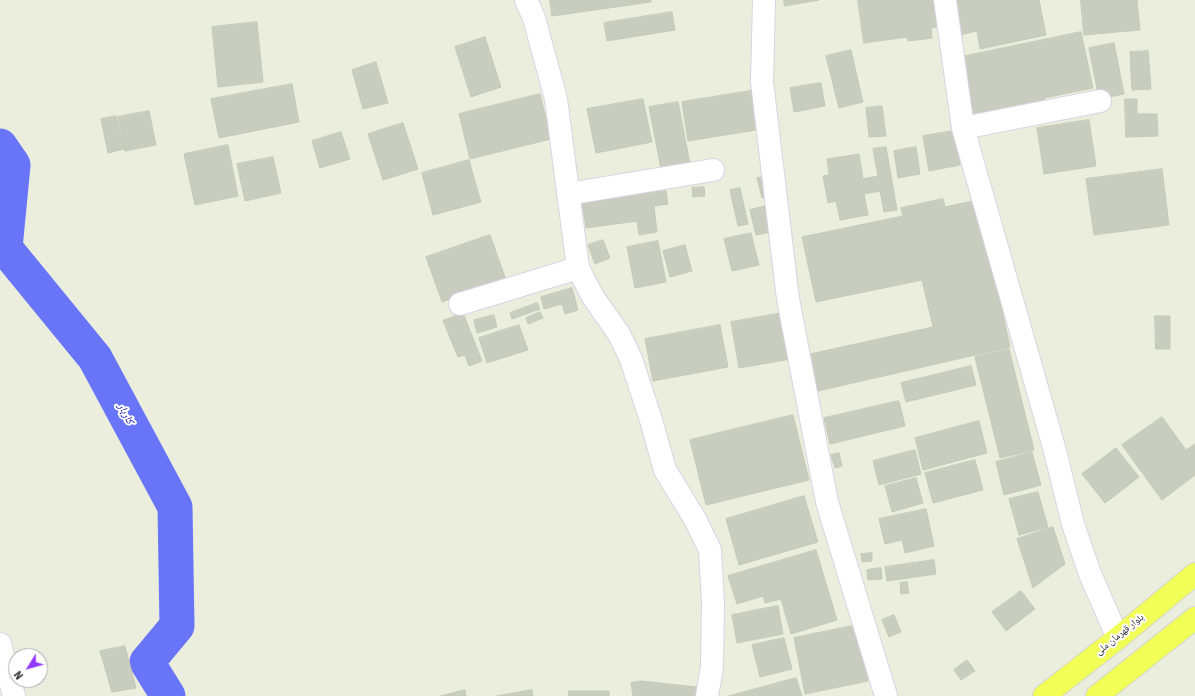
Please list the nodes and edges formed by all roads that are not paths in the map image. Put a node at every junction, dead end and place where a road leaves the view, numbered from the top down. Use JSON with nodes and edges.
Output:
{"nodes":[{"id":1,"x":526,"y":0,"type":"edge"},
{"id":2,"x":764,"y":0,"type":"edge"},
{"id":3,"x":945,"y":0,"type":"edge"},
{"id":4,"x":1100,"y":101,"type":"dead end"},
{"id":5,"x":963,"y":128,"type":"junction"},
{"id":6,"x":713,"y":170,"type":"dead end"},
{"id":7,"x":568,"y":194,"type":"junction"},
{"id":8,"x":578,"y":268,"type":"junction"},
{"id":9,"x":460,"y":304,"type":"dead end"},
{"id":10,"x":1195,"y":574,"type":"edge"},
{"id":11,"x":1195,"y":618,"type":"edge"},
{"id":12,"x":1118,"y":638,"type":"junction"},
{"id":13,"x":0,"y":644,"type":"edge"},
{"id":14,"x":14,"y":696,"type":"edge"},
{"id":15,"x":707,"y":696,"type":"edge"},
{"id":16,"x":886,"y":696,"type":"edge"},
{"id":17,"x":1044,"y":696,"type":"edge"},
{"id":18,"x":1097,"y":696,"type":"edge"}],
"edges":[{"from":1,"to":7,"type":"street"},
{"from":2,"to":16,"type":"street"},
{"from":3,"to":5,"type":"street"},
{"from":4,"to":5,"type":"street"},
{"from":5,"to":12,"type":"street"},
{"from":6,"to":7,"type":"street"},
{"from":7,"to":8,"type":"street"},
{"from":8,"to":9,"type":"street"},
{"from":8,"to":15,"type":"street"},
{"from":10,"to":12,"type":"highway","name":"بلوار قهرمان ملی"},
{"from":11,"to":18,"type":"highway"},
{"from":12,"to":17,"type":"highway","name":"بلوار قهرمان ملی"},
{"from":13,"to":14,"type":"street"}]}
